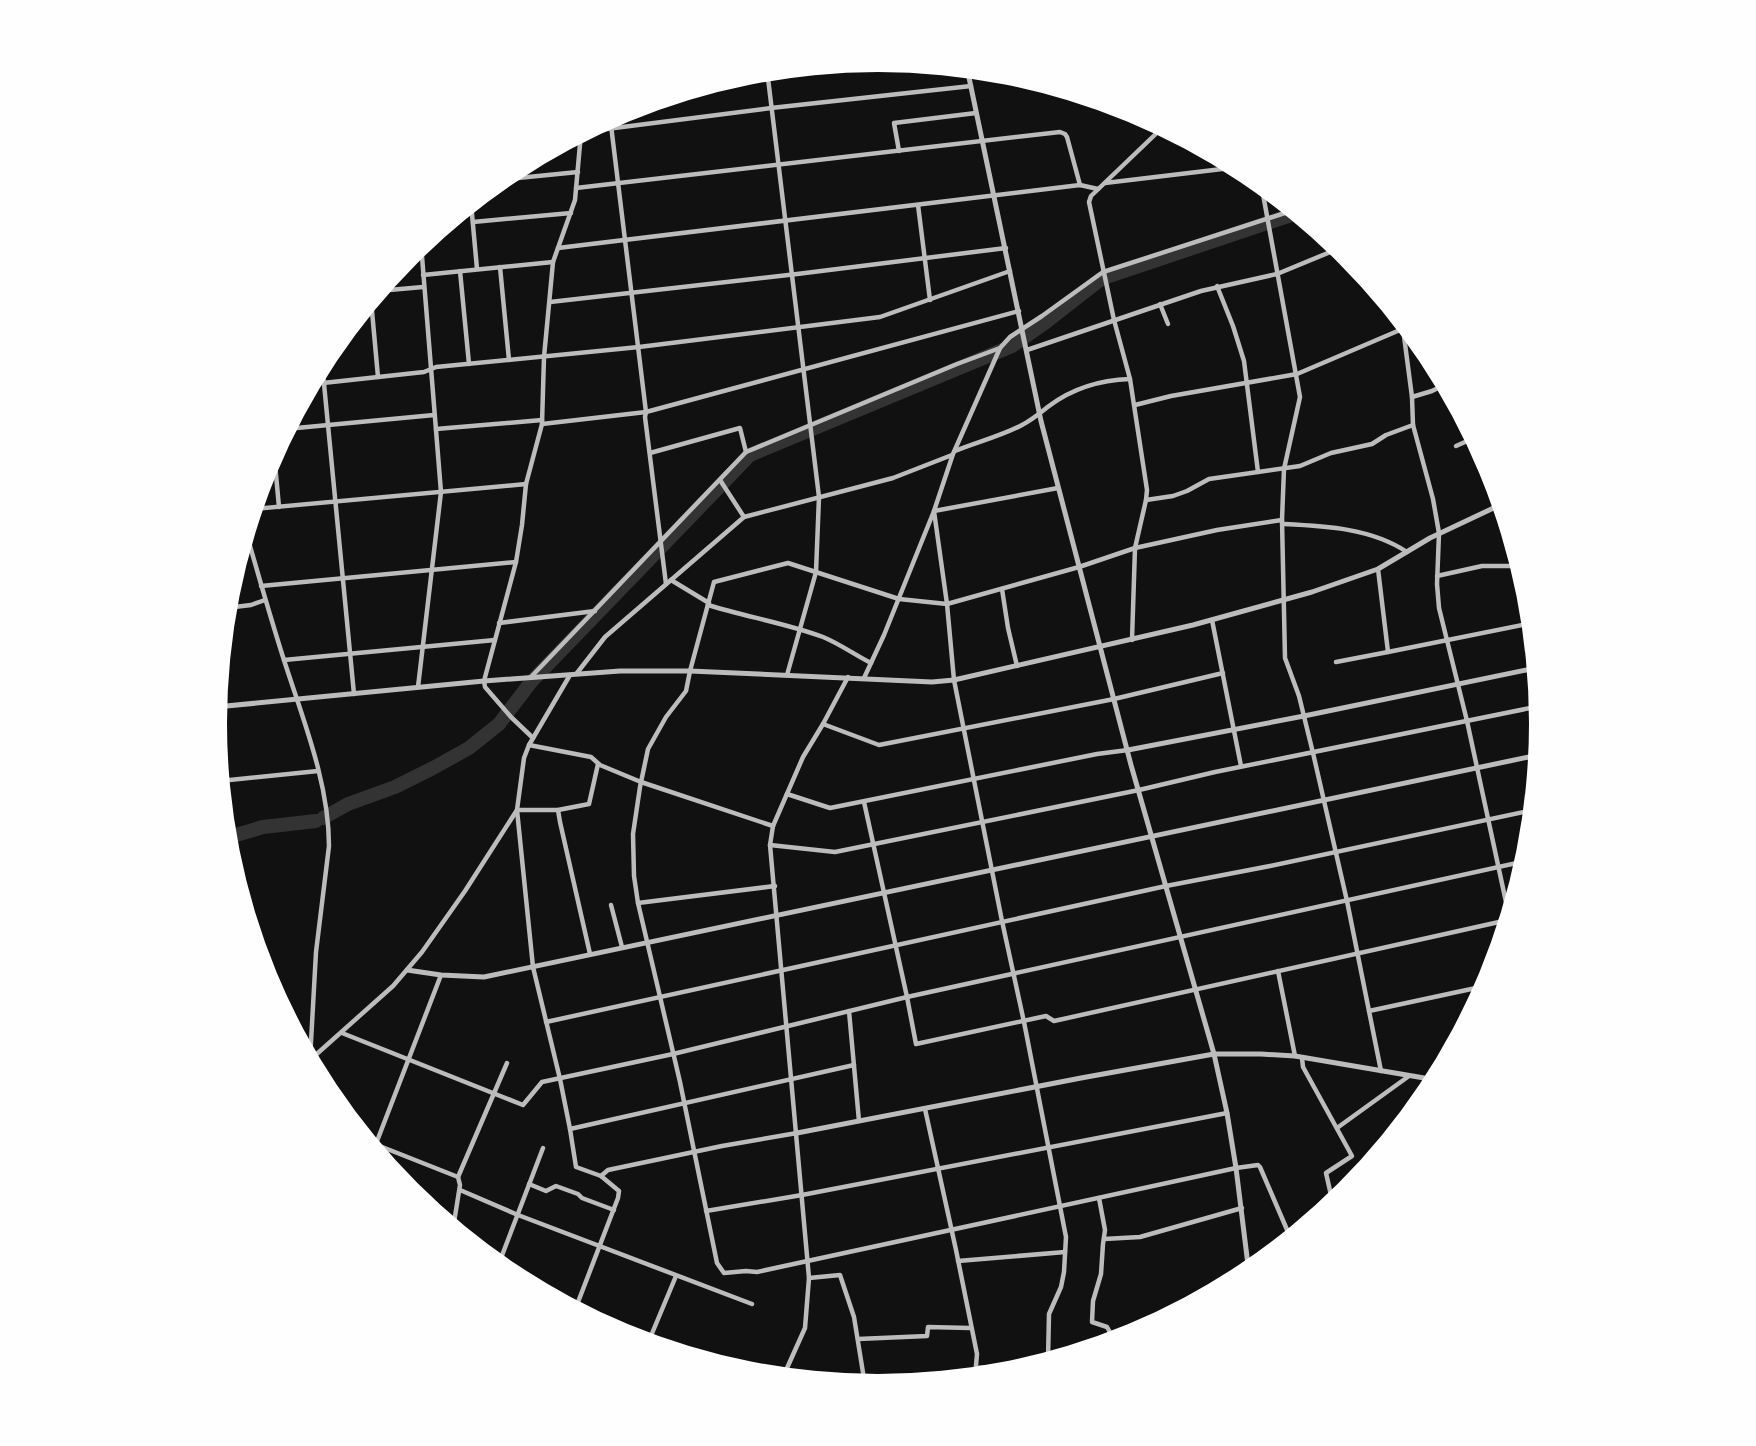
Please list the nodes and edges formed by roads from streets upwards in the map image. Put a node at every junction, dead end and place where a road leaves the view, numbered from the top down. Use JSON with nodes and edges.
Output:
{"nodes":[{"id":1,"x":969,"y":78,"type":"edge"},
{"id":2,"x":768,"y":81,"type":"edge"},
{"id":3,"x":971,"y":86,"type":"junction"},
{"id":4,"x":771,"y":108,"type":"junction"},
{"id":5,"x":976,"y":113,"type":"junction"},
{"id":6,"x":612,"y":128,"type":"edge"},
{"id":7,"x":615,"y":128,"type":"edge"},
{"id":8,"x":1156,"y":134,"type":"edge"},
{"id":9,"x":982,"y":141,"type":"junction"},
{"id":10,"x":581,"y":144,"type":"edge"},
{"id":11,"x":899,"y":151,"type":"junction"},
{"id":12,"x":779,"y":165,"type":"junction"},
{"id":13,"x":1220,"y":169,"type":"edge"},
{"id":14,"x":578,"y":172,"type":"junction"},
{"id":15,"x":523,"y":178,"type":"edge"},
{"id":16,"x":1105,"y":183,"type":"junction"},
{"id":17,"x":618,"y":184,"type":"junction"},
{"id":18,"x":1080,"y":185,"type":"junction"},
{"id":19,"x":576,"y":188,"type":"junction"},
{"id":20,"x":1098,"y":189,"type":"junction"},
{"id":21,"x":995,"y":196,"type":"junction"},
{"id":22,"x":1263,"y":199,"type":"edge"},
{"id":23,"x":918,"y":205,"type":"junction"},
{"id":24,"x":571,"y":212,"type":"junction"},
{"id":25,"x":472,"y":214,"type":"edge"},
{"id":26,"x":1284,"y":214,"type":"edge"},
{"id":27,"x":786,"y":221,"type":"junction"},
{"id":28,"x":473,"y":222,"type":"junction"},
{"id":29,"x":1267,"y":222,"type":"junction"},
{"id":30,"x":626,"y":240,"type":"junction"},
{"id":31,"x":1006,"y":247,"type":"junction"},
{"id":32,"x":558,"y":248,"type":"junction"},
{"id":33,"x":1329,"y":253,"type":"edge"},
{"id":34,"x":422,"y":258,"type":"edge"},
{"id":35,"x":925,"y":258,"type":"junction"},
{"id":36,"x":553,"y":262,"type":"junction"},
{"id":37,"x":500,"y":267,"type":"junction"},
{"id":38,"x":477,"y":269,"type":"junction"},
{"id":39,"x":460,"y":271,"type":"junction"},
{"id":40,"x":1011,"y":271,"type":"junction"},
{"id":41,"x":1277,"y":274,"type":"junction"},
{"id":42,"x":423,"y":275,"type":"junction"},
{"id":43,"x":792,"y":275,"type":"junction"},
{"id":44,"x":1104,"y":276,"type":"junction"},
{"id":45,"x":1217,"y":286,"type":"junction"},
{"id":46,"x":423,"y":287,"type":"junction"},
{"id":47,"x":392,"y":290,"type":"edge"},
{"id":48,"x":632,"y":293,"type":"junction"},
{"id":49,"x":930,"y":300,"type":"junction"},
{"id":50,"x":550,"y":302,"type":"junction"},
{"id":51,"x":1160,"y":304,"type":"junction"},
{"id":52,"x":1019,"y":311,"type":"junction"},
{"id":53,"x":372,"y":313,"type":"edge"},
{"id":54,"x":1114,"y":320,"type":"junction"},
{"id":55,"x":1168,"y":324,"type":"dead end"},
{"id":56,"x":797,"y":327,"type":"junction"},
{"id":57,"x":1398,"y":331,"type":"edge"},
{"id":58,"x":1024,"y":334,"type":"junction"},
{"id":59,"x":1407,"y":345,"type":"edge"},
{"id":60,"x":639,"y":346,"type":"junction"},
{"id":61,"x":999,"y":350,"type":"junction"},
{"id":62,"x":1027,"y":350,"type":"junction"},
{"id":63,"x":544,"y":357,"type":"junction"},
{"id":64,"x":509,"y":360,"type":"junction"},
{"id":65,"x":468,"y":364,"type":"junction"},
{"id":66,"x":803,"y":369,"type":"junction"},
{"id":67,"x":430,"y":370,"type":"junction"},
{"id":68,"x":1297,"y":374,"type":"junction"},
{"id":69,"x":378,"y":377,"type":"junction"},
{"id":70,"x":1130,"y":379,"type":"junction"},
{"id":71,"x":323,"y":383,"type":"joint"},
{"id":72,"x":1248,"y":384,"type":"junction"},
{"id":73,"x":1437,"y":389,"type":"edge"},
{"id":74,"x":1412,"y":397,"type":"junction"},
{"id":75,"x":1135,"y":405,"type":"junction"},
{"id":76,"x":646,"y":412,"type":"junction"},
{"id":77,"x":1040,"y":414,"type":"junction"},
{"id":78,"x":434,"y":415,"type":"junction"},
{"id":79,"x":542,"y":422,"type":"junction"},
{"id":80,"x":327,"y":425,"type":"junction"},
{"id":81,"x":1413,"y":425,"type":"junction"},
{"id":82,"x":298,"y":428,"type":"edge"},
{"id":83,"x":811,"y":428,"type":"junction"},
{"id":84,"x":436,"y":429,"type":"junction"},
{"id":85,"x":1465,"y":442,"type":"edge"},
{"id":86,"x":1456,"y":446,"type":"dead end"},
{"id":87,"x":746,"y":452,"type":"junction"},
{"id":88,"x":650,"y":453,"type":"junction"},
{"id":89,"x":953,"y":453,"type":"junction"},
{"id":90,"x":1284,"y":469,"type":"junction"},
{"id":91,"x":1258,"y":472,"type":"junction"},
{"id":92,"x":276,"y":474,"type":"edge"},
{"id":93,"x":721,"y":482,"type":"junction"},
{"id":94,"x":526,"y":484,"type":"junction"},
{"id":95,"x":1058,"y":488,"type":"junction"},
{"id":96,"x":441,"y":492,"type":"junction"},
{"id":97,"x":820,"y":497,"type":"junction"},
{"id":98,"x":1146,"y":500,"type":"junction"},
{"id":99,"x":335,"y":502,"type":"junction"},
{"id":100,"x":279,"y":507,"type":"junction"},
{"id":101,"x":263,"y":508,"type":"edge"},
{"id":102,"x":1493,"y":508,"type":"edge"},
{"id":103,"x":934,"y":511,"type":"junction"},
{"id":104,"x":744,"y":517,"type":"junction"},
{"id":105,"x":1283,"y":522,"type":"junction"},
{"id":106,"x":1439,"y":533,"type":"junction"},
{"id":107,"x":661,"y":546,"type":"junction"},
{"id":108,"x":1135,"y":548,"type":"junction"},
{"id":109,"x":251,"y":549,"type":"edge"},
{"id":110,"x":1407,"y":552,"type":"junction"},
{"id":111,"x":516,"y":562,"type":"junction"},
{"id":112,"x":1510,"y":566,"type":"edge"},
{"id":113,"x":1079,"y":567,"type":"junction"},
{"id":114,"x":1378,"y":569,"type":"junction"},
{"id":115,"x":432,"y":570,"type":"junction"},
{"id":116,"x":816,"y":572,"type":"junction"},
{"id":117,"x":1437,"y":576,"type":"junction"},
{"id":118,"x":342,"y":578,"type":"junction"},
{"id":119,"x":669,"y":582,"type":"junction"},
{"id":120,"x":261,"y":586,"type":"junction"},
{"id":121,"x":1002,"y":589,"type":"junction"},
{"id":122,"x":899,"y":599,"type":"junction"},
{"id":123,"x":265,"y":600,"type":"junction"},
{"id":124,"x":1283,"y":601,"type":"junction"},
{"id":125,"x":708,"y":604,"type":"junction"},
{"id":126,"x":947,"y":604,"type":"junction"},
{"id":127,"x":237,"y":607,"type":"edge"},
{"id":128,"x":595,"y":611,"type":"junction"},
{"id":129,"x":1212,"y":620,"type":"junction"},
{"id":130,"x":499,"y":623,"type":"junction"},
{"id":131,"x":1522,"y":625,"type":"edge"},
{"id":132,"x":800,"y":630,"type":"junction"},
{"id":133,"x":495,"y":640,"type":"junction"},
{"id":134,"x":1132,"y":640,"type":"junction"},
{"id":135,"x":1447,"y":641,"type":"junction"},
{"id":136,"x":423,"y":647,"type":"junction"},
{"id":137,"x":1100,"y":648,"type":"junction"},
{"id":138,"x":1388,"y":652,"type":"junction"},
{"id":139,"x":350,"y":654,"type":"junction"},
{"id":140,"x":284,"y":660,"type":"junction"},
{"id":141,"x":1336,"y":662,"type":"dead end"},
{"id":142,"x":871,"y":663,"type":"junction"},
{"id":143,"x":1017,"y":666,"type":"junction"},
{"id":144,"x":1527,"y":670,"type":"edge"},
{"id":145,"x":690,"y":671,"type":"junction"},
{"id":146,"x":573,"y":674,"type":"junction"},
{"id":147,"x":1223,"y":674,"type":"junction"},
{"id":148,"x":787,"y":675,"type":"junction"},
{"id":149,"x":535,"y":676,"type":"junction"},
{"id":150,"x":848,"y":677,"type":"junction"},
{"id":151,"x":864,"y":678,"type":"junction"},
{"id":152,"x":954,"y":680,"type":"junction"},
{"id":153,"x":484,"y":681,"type":"junction"},
{"id":154,"x":1458,"y":684,"type":"junction"},
{"id":155,"x":418,"y":687,"type":"junction"},
{"id":156,"x":354,"y":694,"type":"junction"},
{"id":157,"x":298,"y":699,"type":"junction"},
{"id":158,"x":1114,"y":699,"type":"junction"},
{"id":159,"x":227,"y":706,"type":"edge"},
{"id":160,"x":1529,"y":708,"type":"edge"},
{"id":161,"x":1304,"y":716,"type":"junction"},
{"id":162,"x":1467,"y":722,"type":"junction"},
{"id":163,"x":823,"y":724,"type":"junction"},
{"id":164,"x":1233,"y":728,"type":"junction"},
{"id":165,"x":964,"y":729,"type":"junction"},
{"id":166,"x":533,"y":738,"type":"junction"},
{"id":167,"x":529,"y":745,"type":"junction"},
{"id":168,"x":1128,"y":750,"type":"junction"},
{"id":169,"x":1313,"y":753,"type":"junction"},
{"id":170,"x":1528,"y":757,"type":"edge"},
{"id":171,"x":598,"y":764,"type":"junction"},
{"id":172,"x":1241,"y":767,"type":"junction"},
{"id":173,"x":1477,"y":768,"type":"junction"},
{"id":174,"x":318,"y":771,"type":"junction"},
{"id":175,"x":229,"y":780,"type":"edge"},
{"id":176,"x":974,"y":780,"type":"junction"},
{"id":177,"x":641,"y":782,"type":"junction"},
{"id":178,"x":1139,"y":790,"type":"junction"},
{"id":179,"x":787,"y":794,"type":"junction"},
{"id":180,"x":1323,"y":800,"type":"junction"},
{"id":181,"x":864,"y":802,"type":"junction"},
{"id":182,"x":517,"y":810,"type":"junction"},
{"id":183,"x":558,"y":810,"type":"junction"},
{"id":184,"x":1523,"y":812,"type":"edge"},
{"id":185,"x":1488,"y":820,"type":"junction"},
{"id":186,"x":982,"y":822,"type":"junction"},
{"id":187,"x":773,"y":826,"type":"junction"},
{"id":188,"x":1153,"y":835,"type":"junction"},
{"id":189,"x":770,"y":845,"type":"junction"},
{"id":190,"x":873,"y":845,"type":"junction"},
{"id":191,"x":1334,"y":852,"type":"junction"},
{"id":192,"x":1514,"y":864,"type":"edge"},
{"id":193,"x":1498,"y":867,"type":"junction"},
{"id":194,"x":992,"y":869,"type":"junction"},
{"id":195,"x":775,"y":886,"type":"junction"},
{"id":196,"x":1166,"y":886,"type":"junction"},
{"id":197,"x":885,"y":892,"type":"junction"},
{"id":198,"x":1505,"y":899,"type":"edge"},
{"id":199,"x":1347,"y":901,"type":"junction"},
{"id":200,"x":638,"y":903,"type":"junction"},
{"id":201,"x":611,"y":905,"type":"dead end"},
{"id":202,"x":775,"y":916,"type":"junction"},
{"id":203,"x":1498,"y":920,"type":"edge"},
{"id":204,"x":1002,"y":921,"type":"junction"},
{"id":205,"x":1180,"y":937,"type":"junction"},
{"id":206,"x":647,"y":943,"type":"junction"},
{"id":207,"x":895,"y":945,"type":"junction"},
{"id":208,"x":622,"y":947,"type":"junction"},
{"id":209,"x":1356,"y":953,"type":"junction"},
{"id":210,"x":590,"y":954,"type":"junction"},
{"id":211,"x":533,"y":967,"type":"junction"},
{"id":212,"x":407,"y":970,"type":"junction"},
{"id":213,"x":782,"y":970,"type":"junction"},
{"id":214,"x":1278,"y":971,"type":"junction"},
{"id":215,"x":441,"y":975,"type":"junction"},
{"id":216,"x":1013,"y":975,"type":"junction"},
{"id":217,"x":1196,"y":989,"type":"junction"},
{"id":218,"x":1472,"y":989,"type":"edge"},
{"id":219,"x":661,"y":997,"type":"junction"},
{"id":220,"x":907,"y":998,"type":"junction"},
{"id":221,"x":849,"y":1011,"type":"junction"},
{"id":222,"x":1369,"y":1011,"type":"junction"},
{"id":223,"x":546,"y":1022,"type":"junction"},
{"id":224,"x":1024,"y":1022,"type":"junction"},
{"id":225,"x":786,"y":1026,"type":"junction"},
{"id":226,"x":342,"y":1033,"type":"junction"},
{"id":227,"x":311,"y":1043,"type":"edge"},
{"id":228,"x":317,"y":1054,"type":"edge"},
{"id":229,"x":673,"y":1054,"type":"junction"},
{"id":230,"x":1214,"y":1054,"type":"junction"},
{"id":231,"x":1295,"y":1056,"type":"junction"},
{"id":232,"x":1302,"y":1058,"type":"junction"},
{"id":233,"x":408,"y":1060,"type":"junction"},
{"id":234,"x":507,"y":1063,"type":"dead end"},
{"id":235,"x":854,"y":1065,"type":"junction"},
{"id":236,"x":1381,"y":1072,"type":"junction"},
{"id":237,"x":1409,"y":1076,"type":"junction"},
{"id":238,"x":1423,"y":1078,"type":"edge"},
{"id":239,"x":560,"y":1079,"type":"junction"},
{"id":240,"x":791,"y":1079,"type":"junction"},
{"id":241,"x":1036,"y":1087,"type":"junction"},
{"id":242,"x":494,"y":1093,"type":"junction"},
{"id":243,"x":684,"y":1104,"type":"junction"},
{"id":244,"x":925,"y":1109,"type":"junction"},
{"id":245,"x":1227,"y":1113,"type":"junction"},
{"id":246,"x":859,"y":1121,"type":"junction"},
{"id":247,"x":1337,"y":1128,"type":"junction"},
{"id":248,"x":570,"y":1129,"type":"junction"},
{"id":249,"x":797,"y":1133,"type":"junction"},
{"id":250,"x":377,"y":1139,"type":"edge"},
{"id":251,"x":1048,"y":1147,"type":"junction"},
{"id":252,"x":543,"y":1149,"type":"dead end"},
{"id":253,"x":388,"y":1152,"type":"edge"},
{"id":254,"x":695,"y":1152,"type":"junction"},
{"id":255,"x":1237,"y":1168,"type":"junction"},
{"id":256,"x":938,"y":1169,"type":"junction"},
{"id":257,"x":601,"y":1176,"type":"junction"},
{"id":258,"x":458,"y":1177,"type":"junction"},
{"id":259,"x":529,"y":1184,"type":"junction"},
{"id":260,"x":460,"y":1190,"type":"junction"},
{"id":261,"x":1330,"y":1192,"type":"edge"},
{"id":262,"x":802,"y":1195,"type":"junction"},
{"id":263,"x":1099,"y":1198,"type":"junction"},
{"id":264,"x":1059,"y":1207,"type":"junction"},
{"id":265,"x":1242,"y":1208,"type":"junction"},
{"id":266,"x":614,"y":1210,"type":"junction"},
{"id":267,"x":706,"y":1211,"type":"junction"},
{"id":268,"x":518,"y":1214,"type":"junction"},
{"id":269,"x":455,"y":1218,"type":"edge"},
{"id":270,"x":1287,"y":1229,"type":"edge"},
{"id":271,"x":951,"y":1230,"type":"junction"},
{"id":272,"x":1104,"y":1240,"type":"junction"},
{"id":273,"x":600,"y":1246,"type":"junction"},
{"id":274,"x":1065,"y":1252,"type":"junction"},
{"id":275,"x":502,"y":1254,"type":"edge"},
{"id":276,"x":1247,"y":1259,"type":"edge"},
{"id":277,"x":807,"y":1260,"type":"junction"},
{"id":278,"x":958,"y":1261,"type":"junction"},
{"id":279,"x":676,"y":1276,"type":"junction"},
{"id":280,"x":810,"y":1278,"type":"junction"},
{"id":281,"x":579,"y":1301,"type":"edge"},
{"id":282,"x":752,"y":1304,"type":"dead end"},
{"id":283,"x":970,"y":1328,"type":"junction"},
{"id":284,"x":1110,"y":1331,"type":"edge"},
{"id":285,"x":652,"y":1334,"type":"edge"},
{"id":286,"x":858,"y":1339,"type":"junction"},
{"id":287,"x":1048,"y":1352,"type":"edge"},
{"id":288,"x":976,"y":1367,"type":"edge"},
{"id":289,"x":787,"y":1368,"type":"edge"},
{"id":290,"x":862,"y":1374,"type":"edge"}],
"edges":[{"from":1,"to":3,"type":"street"},
{"from":2,"to":4,"type":"street"},
{"from":3,"to":4,"type":"street"},
{"from":3,"to":5,"type":"street"},
{"from":4,"to":7,"type":"street"},
{"from":4,"to":12,"type":"street"},
{"from":5,"to":9,"type":"street"},
{"from":5,"to":11,"type":"street"},
{"from":6,"to":17,"type":"street"},
{"from":8,"to":16,"type":"street"},
{"from":9,"to":11,"type":"street"},
{"from":9,"to":18,"type":"street"},
{"from":9,"to":21,"type":"street"},
{"from":10,"to":14,"type":"street"},
{"from":11,"to":12,"type":"street"},
{"from":12,"to":17,"type":"street"},
{"from":12,"to":27,"type":"street"},
{"from":13,"to":16,"type":"street"},
{"from":14,"to":15,"type":"street"},
{"from":14,"to":19,"type":"street"},
{"from":16,"to":20,"type":"street"},
{"from":17,"to":19,"type":"street"},
{"from":17,"to":30,"type":"street"},
{"from":18,"to":20,"type":"street"},
{"from":18,"to":21,"type":"street"},
{"from":19,"to":24,"type":"street"},
{"from":20,"to":44,"type":"street"},
{"from":21,"to":23,"type":"street"},
{"from":21,"to":31,"type":"street"},
{"from":22,"to":29,"type":"street"},
{"from":23,"to":27,"type":"street"},
{"from":23,"to":35,"type":"street"},
{"from":24,"to":28,"type":"street"},
{"from":24,"to":32,"type":"street"},
{"from":25,"to":28,"type":"street"},
{"from":26,"to":29,"type":"street"},
{"from":27,"to":30,"type":"street"},
{"from":27,"to":43,"type":"street"},
{"from":28,"to":38,"type":"street"},
{"from":29,"to":41,"type":"street"},
{"from":29,"to":44,"type":"street"},
{"from":30,"to":32,"type":"street"},
{"from":30,"to":48,"type":"street"},
{"from":31,"to":35,"type":"street"},
{"from":31,"to":40,"type":"street"},
{"from":32,"to":36,"type":"street"},
{"from":33,"to":41,"type":"street"},
{"from":34,"to":42,"type":"street"},
{"from":35,"to":43,"type":"street"},
{"from":35,"to":49,"type":"street"},
{"from":36,"to":37,"type":"street"},
{"from":36,"to":50,"type":"street"},
{"from":37,"to":38,"type":"street"},
{"from":37,"to":64,"type":"street"},
{"from":38,"to":39,"type":"street"},
{"from":39,"to":42,"type":"street"},
{"from":39,"to":65,"type":"street"},
{"from":40,"to":49,"type":"street"},
{"from":40,"to":52,"type":"street"},
{"from":41,"to":45,"type":"street"},
{"from":41,"to":68,"type":"street"},
{"from":42,"to":46,"type":"street"},
{"from":43,"to":48,"type":"street"},
{"from":43,"to":56,"type":"street"},
{"from":44,"to":54,"type":"street"},
{"from":44,"to":58,"type":"street"},
{"from":45,"to":51,"type":"street"},
{"from":45,"to":72,"type":"street"},
{"from":46,"to":47,"type":"street"},
{"from":46,"to":67,"type":"street"},
{"from":48,"to":50,"type":"street"},
{"from":48,"to":60,"type":"street"},
{"from":49,"to":56,"type":"street"},
{"from":50,"to":63,"type":"street"},
{"from":51,"to":54,"type":"street"},
{"from":51,"to":55,"type":"street"},
{"from":52,"to":58,"type":"street"},
{"from":52,"to":66,"type":"street"},
{"from":53,"to":69,"type":"street"},
{"from":54,"to":62,"type":"street"},
{"from":54,"to":70,"type":"street"},
{"from":56,"to":60,"type":"street"},
{"from":56,"to":66,"type":"street"},
{"from":57,"to":68,"type":"street"},
{"from":58,"to":61,"type":"street"},
{"from":58,"to":62,"type":"street"},
{"from":59,"to":74,"type":"street"},
{"from":60,"to":63,"type":"street"},
{"from":60,"to":76,"type":"street"},
{"from":61,"to":83,"type":"street"},
{"from":61,"to":89,"type":"street"},
{"from":62,"to":77,"type":"street"},
{"from":63,"to":64,"type":"street"},
{"from":63,"to":79,"type":"street"},
{"from":64,"to":65,"type":"street"},
{"from":65,"to":67,"type":"street"},
{"from":66,"to":76,"type":"street"},
{"from":66,"to":83,"type":"street"},
{"from":67,"to":69,"type":"street"},
{"from":67,"to":78,"type":"street"},
{"from":68,"to":72,"type":"street"},
{"from":68,"to":90,"type":"street"},
{"from":69,"to":71,"type":"street"},
{"from":70,"to":75,"type":"street"},
{"from":70,"to":77,"type":"street"},
{"from":71,"to":80,"type":"street"},
{"from":72,"to":75,"type":"street"},
{"from":72,"to":91,"type":"street"},
{"from":73,"to":74,"type":"street"},
{"from":74,"to":81,"type":"street"},
{"from":75,"to":98,"type":"street"},
{"from":76,"to":79,"type":"street"},
{"from":76,"to":88,"type":"street"},
{"from":77,"to":89,"type":"street"},
{"from":77,"to":95,"type":"street"},
{"from":78,"to":80,"type":"street"},
{"from":78,"to":84,"type":"street"},
{"from":79,"to":84,"type":"street"},
{"from":79,"to":94,"type":"street"},
{"from":80,"to":82,"type":"street"},
{"from":80,"to":99,"type":"street"},
{"from":81,"to":90,"type":"street"},
{"from":81,"to":106,"type":"street"},
{"from":83,"to":87,"type":"street"},
{"from":83,"to":97,"type":"street"},
{"from":84,"to":96,"type":"street"},
{"from":85,"to":86,"type":"street"},
{"from":87,"to":88,"type":"street"},
{"from":87,"to":93,"type":"street"},
{"from":88,"to":107,"type":"street"},
{"from":89,"to":97,"type":"street"},
{"from":89,"to":103,"type":"street"},
{"from":90,"to":91,"type":"street"},
{"from":90,"to":105,"type":"street"},
{"from":91,"to":98,"type":"street"},
{"from":92,"to":100,"type":"street"},
{"from":93,"to":104,"type":"street"},
{"from":93,"to":107,"type":"street"},
{"from":94,"to":96,"type":"street"},
{"from":94,"to":111,"type":"street"},
{"from":95,"to":103,"type":"street"},
{"from":95,"to":113,"type":"street"},
{"from":96,"to":99,"type":"street"},
{"from":96,"to":115,"type":"street"},
{"from":97,"to":104,"type":"street"},
{"from":97,"to":116,"type":"street"},
{"from":98,"to":108,"type":"street"},
{"from":99,"to":100,"type":"street"},
{"from":99,"to":118,"type":"street"},
{"from":100,"to":101,"type":"street"},
{"from":102,"to":106,"type":"street"},
{"from":103,"to":122,"type":"street"},
{"from":103,"to":126,"type":"street"},
{"from":104,"to":119,"type":"street"},
{"from":105,"to":108,"type":"street"},
{"from":105,"to":110,"type":"street"},
{"from":105,"to":124,"type":"street"},
{"from":106,"to":110,"type":"street"},
{"from":106,"to":117,"type":"street"},
{"from":107,"to":119,"type":"street"},
{"from":107,"to":128,"type":"street"},
{"from":108,"to":113,"type":"street"},
{"from":108,"to":134,"type":"street"},
{"from":109,"to":120,"type":"street"},
{"from":110,"to":114,"type":"street"},
{"from":111,"to":115,"type":"street"},
{"from":111,"to":130,"type":"street"},
{"from":112,"to":117,"type":"street"},
{"from":113,"to":121,"type":"street"},
{"from":113,"to":137,"type":"street"},
{"from":114,"to":124,"type":"street"},
{"from":114,"to":138,"type":"street"},
{"from":115,"to":118,"type":"street"},
{"from":115,"to":136,"type":"street"},
{"from":116,"to":122,"type":"street"},
{"from":116,"to":125,"type":"street"},
{"from":116,"to":132,"type":"street"},
{"from":117,"to":135,"type":"street"},
{"from":118,"to":120,"type":"street"},
{"from":118,"to":139,"type":"street"},
{"from":119,"to":125,"type":"street"},
{"from":119,"to":146,"type":"street"},
{"from":120,"to":123,"type":"street"},
{"from":121,"to":126,"type":"street"},
{"from":121,"to":143,"type":"street"},
{"from":122,"to":126,"type":"street"},
{"from":122,"to":142,"type":"street"},
{"from":123,"to":127,"type":"street"},
{"from":123,"to":140,"type":"street"},
{"from":124,"to":129,"type":"street"},
{"from":124,"to":161,"type":"street"},
{"from":125,"to":132,"type":"street"},
{"from":125,"to":145,"type":"street"},
{"from":126,"to":152,"type":"street"},
{"from":128,"to":130,"type":"street"},
{"from":128,"to":149,"type":"street"},
{"from":129,"to":134,"type":"street"},
{"from":129,"to":147,"type":"street"},
{"from":130,"to":133,"type":"street"},
{"from":131,"to":135,"type":"street"},
{"from":132,"to":142,"type":"street"},
{"from":132,"to":148,"type":"street"},
{"from":133,"to":136,"type":"street"},
{"from":133,"to":153,"type":"street"},
{"from":134,"to":137,"type":"street"},
{"from":135,"to":138,"type":"street"},
{"from":135,"to":154,"type":"street"},
{"from":136,"to":139,"type":"street"},
{"from":136,"to":155,"type":"street"},
{"from":137,"to":143,"type":"street"},
{"from":137,"to":158,"type":"street"},
{"from":138,"to":141,"type":"street"},
{"from":139,"to":140,"type":"street"},
{"from":139,"to":156,"type":"street"},
{"from":140,"to":157,"type":"street"},
{"from":142,"to":151,"type":"street"},
{"from":143,"to":152,"type":"street"},
{"from":144,"to":154,"type":"street"},
{"from":145,"to":146,"type":"street"},
{"from":145,"to":148,"type":"street"},
{"from":145,"to":177,"type":"street"},
{"from":146,"to":149,"type":"street"},
{"from":146,"to":166,"type":"street"},
{"from":147,"to":158,"type":"street"},
{"from":147,"to":164,"type":"street"},
{"from":148,"to":150,"type":"street"},
{"from":149,"to":153,"type":"street"},
{"from":150,"to":151,"type":"street"},
{"from":150,"to":163,"type":"street"},
{"from":151,"to":152,"type":"street"},
{"from":152,"to":165,"type":"street"},
{"from":153,"to":155,"type":"street"},
{"from":153,"to":166,"type":"street"},
{"from":154,"to":161,"type":"street"},
{"from":154,"to":162,"type":"street"},
{"from":155,"to":156,"type":"street"},
{"from":156,"to":157,"type":"street"},
{"from":157,"to":159,"type":"street"},
{"from":157,"to":174,"type":"street"},
{"from":158,"to":165,"type":"street"},
{"from":158,"to":168,"type":"street"},
{"from":160,"to":162,"type":"street"},
{"from":161,"to":164,"type":"street"},
{"from":161,"to":169,"type":"street"},
{"from":162,"to":169,"type":"street"},
{"from":162,"to":173,"type":"street"},
{"from":163,"to":165,"type":"street"},
{"from":163,"to":179,"type":"street"},
{"from":164,"to":168,"type":"street"},
{"from":164,"to":172,"type":"street"},
{"from":165,"to":176,"type":"street"},
{"from":166,"to":167,"type":"street"},
{"from":167,"to":171,"type":"street"},
{"from":167,"to":182,"type":"street"},
{"from":168,"to":176,"type":"street"},
{"from":168,"to":178,"type":"street"},
{"from":169,"to":172,"type":"street"},
{"from":169,"to":180,"type":"street"},
{"from":170,"to":173,"type":"street"},
{"from":171,"to":177,"type":"street"},
{"from":171,"to":183,"type":"street"},
{"from":172,"to":178,"type":"street"},
{"from":173,"to":180,"type":"street"},
{"from":173,"to":185,"type":"street"},
{"from":174,"to":175,"type":"street"},
{"from":174,"to":227,"type":"street"},
{"from":176,"to":181,"type":"street"},
{"from":176,"to":186,"type":"street"},
{"from":177,"to":187,"type":"street"},
{"from":177,"to":200,"type":"street"},
{"from":178,"to":186,"type":"street"},
{"from":178,"to":188,"type":"street"},
{"from":179,"to":181,"type":"street"},
{"from":179,"to":187,"type":"street"},
{"from":180,"to":188,"type":"street"},
{"from":180,"to":191,"type":"street"},
{"from":181,"to":190,"type":"street"},
{"from":182,"to":183,"type":"street"},
{"from":182,"to":211,"type":"street"},
{"from":182,"to":212,"type":"street"},
{"from":183,"to":210,"type":"street"},
{"from":184,"to":185,"type":"street"},
{"from":185,"to":191,"type":"street"},
{"from":185,"to":193,"type":"street"},
{"from":186,"to":190,"type":"street"},
{"from":186,"to":194,"type":"street"},
{"from":187,"to":189,"type":"street"},
{"from":188,"to":194,"type":"street"},
{"from":188,"to":196,"type":"street"},
{"from":189,"to":190,"type":"street"},
{"from":189,"to":195,"type":"street"},
{"from":190,"to":197,"type":"street"},
{"from":191,"to":196,"type":"street"},
{"from":191,"to":199,"type":"street"},
{"from":192,"to":193,"type":"street"},
{"from":193,"to":198,"type":"street"},
{"from":193,"to":199,"type":"street"},
{"from":194,"to":197,"type":"street"},
{"from":194,"to":204,"type":"street"},
{"from":195,"to":200,"type":"street"},
{"from":195,"to":202,"type":"street"},
{"from":196,"to":204,"type":"street"},
{"from":196,"to":205,"type":"street"},
{"from":197,"to":202,"type":"street"},
{"from":197,"to":207,"type":"street"},
{"from":199,"to":205,"type":"street"},
{"from":199,"to":209,"type":"street"},
{"from":200,"to":206,"type":"street"},
{"from":201,"to":208,"type":"street"},
{"from":202,"to":206,"type":"street"},
{"from":202,"to":213,"type":"street"},
{"from":203,"to":209,"type":"street"},
{"from":204,"to":207,"type":"street"},
{"from":204,"to":216,"type":"street"},
{"from":205,"to":216,"type":"street"},
{"from":205,"to":217,"type":"street"},
{"from":206,"to":208,"type":"street"},
{"from":206,"to":219,"type":"street"},
{"from":207,"to":213,"type":"street"},
{"from":207,"to":220,"type":"street"},
{"from":208,"to":210,"type":"street"},
{"from":209,"to":214,"type":"street"},
{"from":209,"to":222,"type":"street"},
{"from":210,"to":211,"type":"street"},
{"from":211,"to":215,"type":"street"},
{"from":211,"to":223,"type":"street"},
{"from":212,"to":215,"type":"street"},
{"from":212,"to":226,"type":"street"},
{"from":213,"to":219,"type":"street"},
{"from":213,"to":225,"type":"street"},
{"from":214,"to":217,"type":"street"},
{"from":214,"to":231,"type":"street"},
{"from":215,"to":233,"type":"street"},
{"from":216,"to":220,"type":"street"},
{"from":216,"to":224,"type":"street"},
{"from":217,"to":224,"type":"street"},
{"from":217,"to":230,"type":"street"},
{"from":218,"to":222,"type":"street"},
{"from":219,"to":223,"type":"street"},
{"from":219,"to":229,"type":"street"},
{"from":220,"to":221,"type":"street"},
{"from":220,"to":224,"type":"street"},
{"from":221,"to":225,"type":"street"},
{"from":221,"to":235,"type":"street"},
{"from":222,"to":236,"type":"street"},
{"from":223,"to":239,"type":"street"},
{"from":224,"to":241,"type":"street"},
{"from":225,"to":229,"type":"street"},
{"from":225,"to":240,"type":"street"},
{"from":226,"to":228,"type":"street"},
{"from":226,"to":233,"type":"street"},
{"from":229,"to":239,"type":"street"},
{"from":229,"to":243,"type":"street"},
{"from":230,"to":231,"type":"street"},
{"from":230,"to":241,"type":"street"},
{"from":230,"to":245,"type":"street"},
{"from":231,"to":232,"type":"street"},
{"from":232,"to":236,"type":"street"},
{"from":232,"to":247,"type":"street"},
{"from":233,"to":242,"type":"street"},
{"from":233,"to":250,"type":"street"},
{"from":234,"to":242,"type":"street"},
{"from":235,"to":240,"type":"street"},
{"from":235,"to":246,"type":"street"},
{"from":236,"to":237,"type":"street"},
{"from":237,"to":238,"type":"street"},
{"from":237,"to":247,"type":"street"},
{"from":239,"to":242,"type":"street"},
{"from":239,"to":248,"type":"street"},
{"from":240,"to":243,"type":"street"},
{"from":240,"to":249,"type":"street"},
{"from":241,"to":244,"type":"street"},
{"from":241,"to":251,"type":"street"},
{"from":242,"to":258,"type":"street"},
{"from":243,"to":248,"type":"street"},
{"from":243,"to":254,"type":"street"},
{"from":244,"to":246,"type":"street"},
{"from":244,"to":256,"type":"street"},
{"from":245,"to":251,"type":"street"},
{"from":245,"to":255,"type":"street"},
{"from":246,"to":249,"type":"street"},
{"from":247,"to":261,"type":"street"},
{"from":248,"to":257,"type":"street"},
{"from":249,"to":254,"type":"street"},
{"from":249,"to":262,"type":"street"},
{"from":251,"to":256,"type":"street"},
{"from":251,"to":264,"type":"street"},
{"from":252,"to":259,"type":"street"},
{"from":253,"to":258,"type":"street"},
{"from":254,"to":257,"type":"street"},
{"from":254,"to":267,"type":"street"},
{"from":255,"to":263,"type":"street"},
{"from":255,"to":265,"type":"street"},
{"from":255,"to":270,"type":"street"},
{"from":256,"to":262,"type":"street"},
{"from":256,"to":271,"type":"street"},
{"from":257,"to":266,"type":"street"},
{"from":258,"to":260,"type":"street"},
{"from":259,"to":266,"type":"street"},
{"from":259,"to":268,"type":"street"},
{"from":260,"to":268,"type":"street"},
{"from":260,"to":269,"type":"street"},
{"from":262,"to":267,"type":"street"},
{"from":262,"to":277,"type":"street"},
{"from":263,"to":264,"type":"street"},
{"from":263,"to":272,"type":"street"},
{"from":264,"to":271,"type":"street"},
{"from":264,"to":274,"type":"street"},
{"from":265,"to":272,"type":"street"},
{"from":265,"to":276,"type":"street"},
{"from":266,"to":273,"type":"street"},
{"from":267,"to":277,"type":"street"},
{"from":268,"to":273,"type":"street"},
{"from":268,"to":275,"type":"street"},
{"from":271,"to":277,"type":"street"},
{"from":271,"to":278,"type":"street"},
{"from":272,"to":284,"type":"street"},
{"from":273,"to":279,"type":"street"},
{"from":273,"to":281,"type":"street"},
{"from":274,"to":278,"type":"street"},
{"from":274,"to":287,"type":"street"},
{"from":277,"to":280,"type":"street"},
{"from":278,"to":283,"type":"street"},
{"from":279,"to":282,"type":"street"},
{"from":279,"to":285,"type":"street"},
{"from":280,"to":286,"type":"street"},
{"from":280,"to":289,"type":"street"},
{"from":283,"to":286,"type":"street"},
{"from":283,"to":288,"type":"street"},
{"from":286,"to":290,"type":"street"}]}
